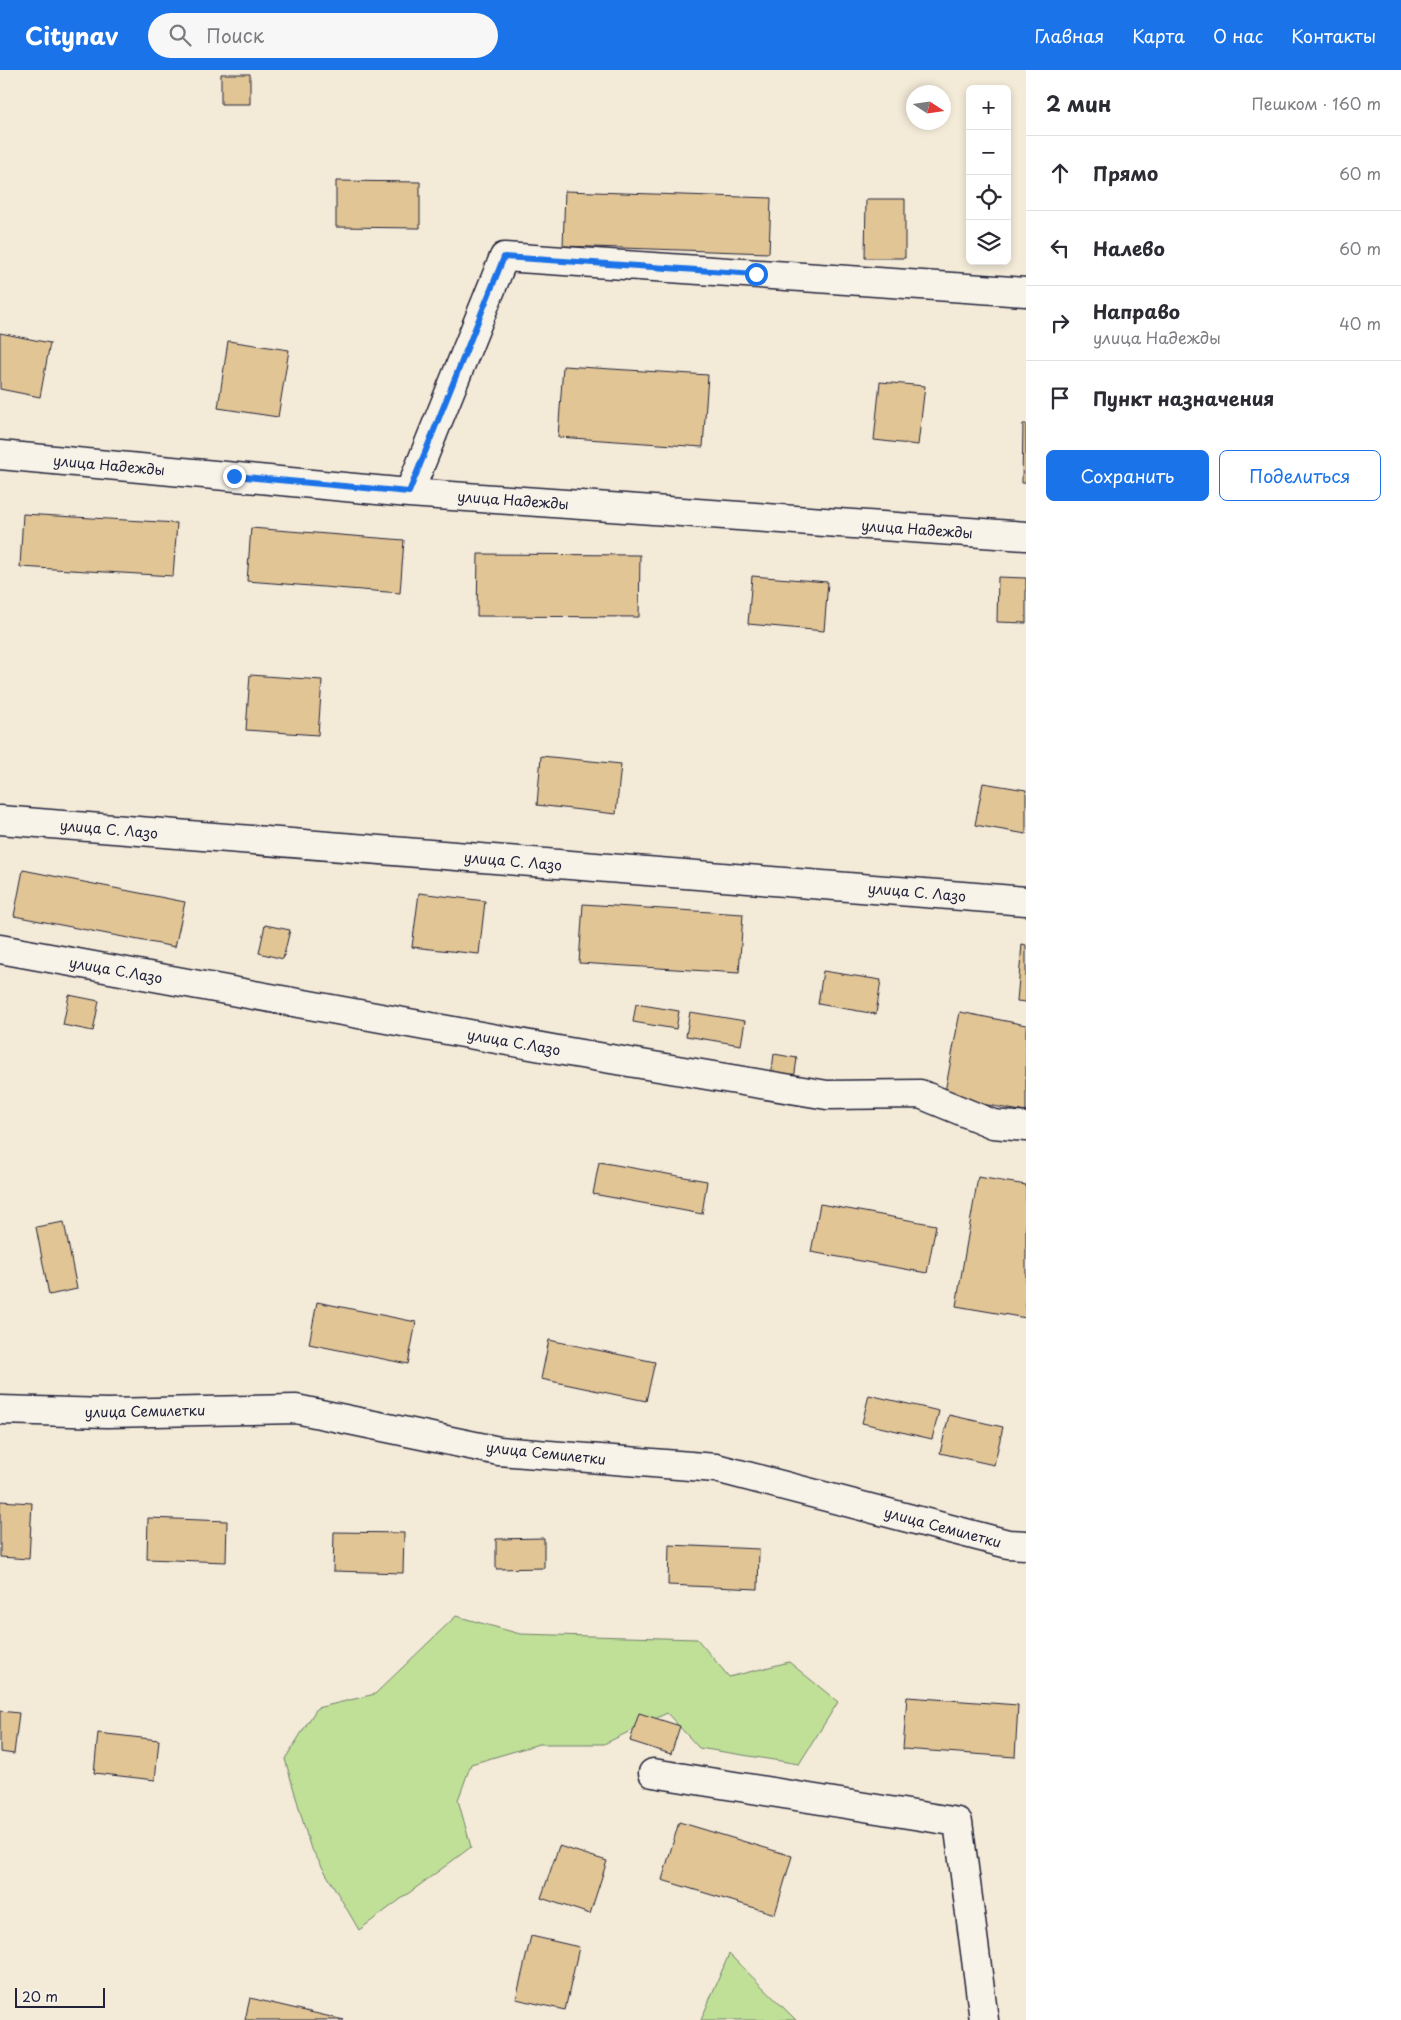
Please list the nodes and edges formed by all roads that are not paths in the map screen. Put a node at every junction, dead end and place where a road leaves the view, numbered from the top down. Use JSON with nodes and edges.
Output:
{"nodes":[{"id":1,"x":1026,"y":292,"type":"edge"},
{"id":2,"x":0,"y":455,"type":"edge"},
{"id":3,"x":409,"y":492,"type":"junction"},
{"id":4,"x":1026,"y":536,"type":"edge"},
{"id":5,"x":0,"y":820,"type":"edge"},
{"id":6,"x":1026,"y":901,"type":"edge"},
{"id":7,"x":0,"y":950,"type":"edge"},
{"id":8,"x":1026,"y":1127,"type":"edge"},
{"id":9,"x":0,"y":1410,"type":"edge"},
{"id":10,"x":1026,"y":1544,"type":"edge"},
{"id":11,"x":653,"y":1773,"type":"dead end"},
{"id":12,"x":984,"y":2020,"type":"edge"}],
"edges":[{"from":1,"to":3,"type":"street"},
{"from":2,"to":3,"type":"street","name":"улица Надежды"},
{"from":3,"to":4,"type":"street","name":"улица Надежды"},
{"from":5,"to":6,"type":"street","name":"улица С. Лазо"},
{"from":7,"to":8,"type":"street","name":"улица С.Лазо"},
{"from":9,"to":10,"type":"street","name":"улица Семилетки"},
{"from":11,"to":12,"type":"street"}]}
